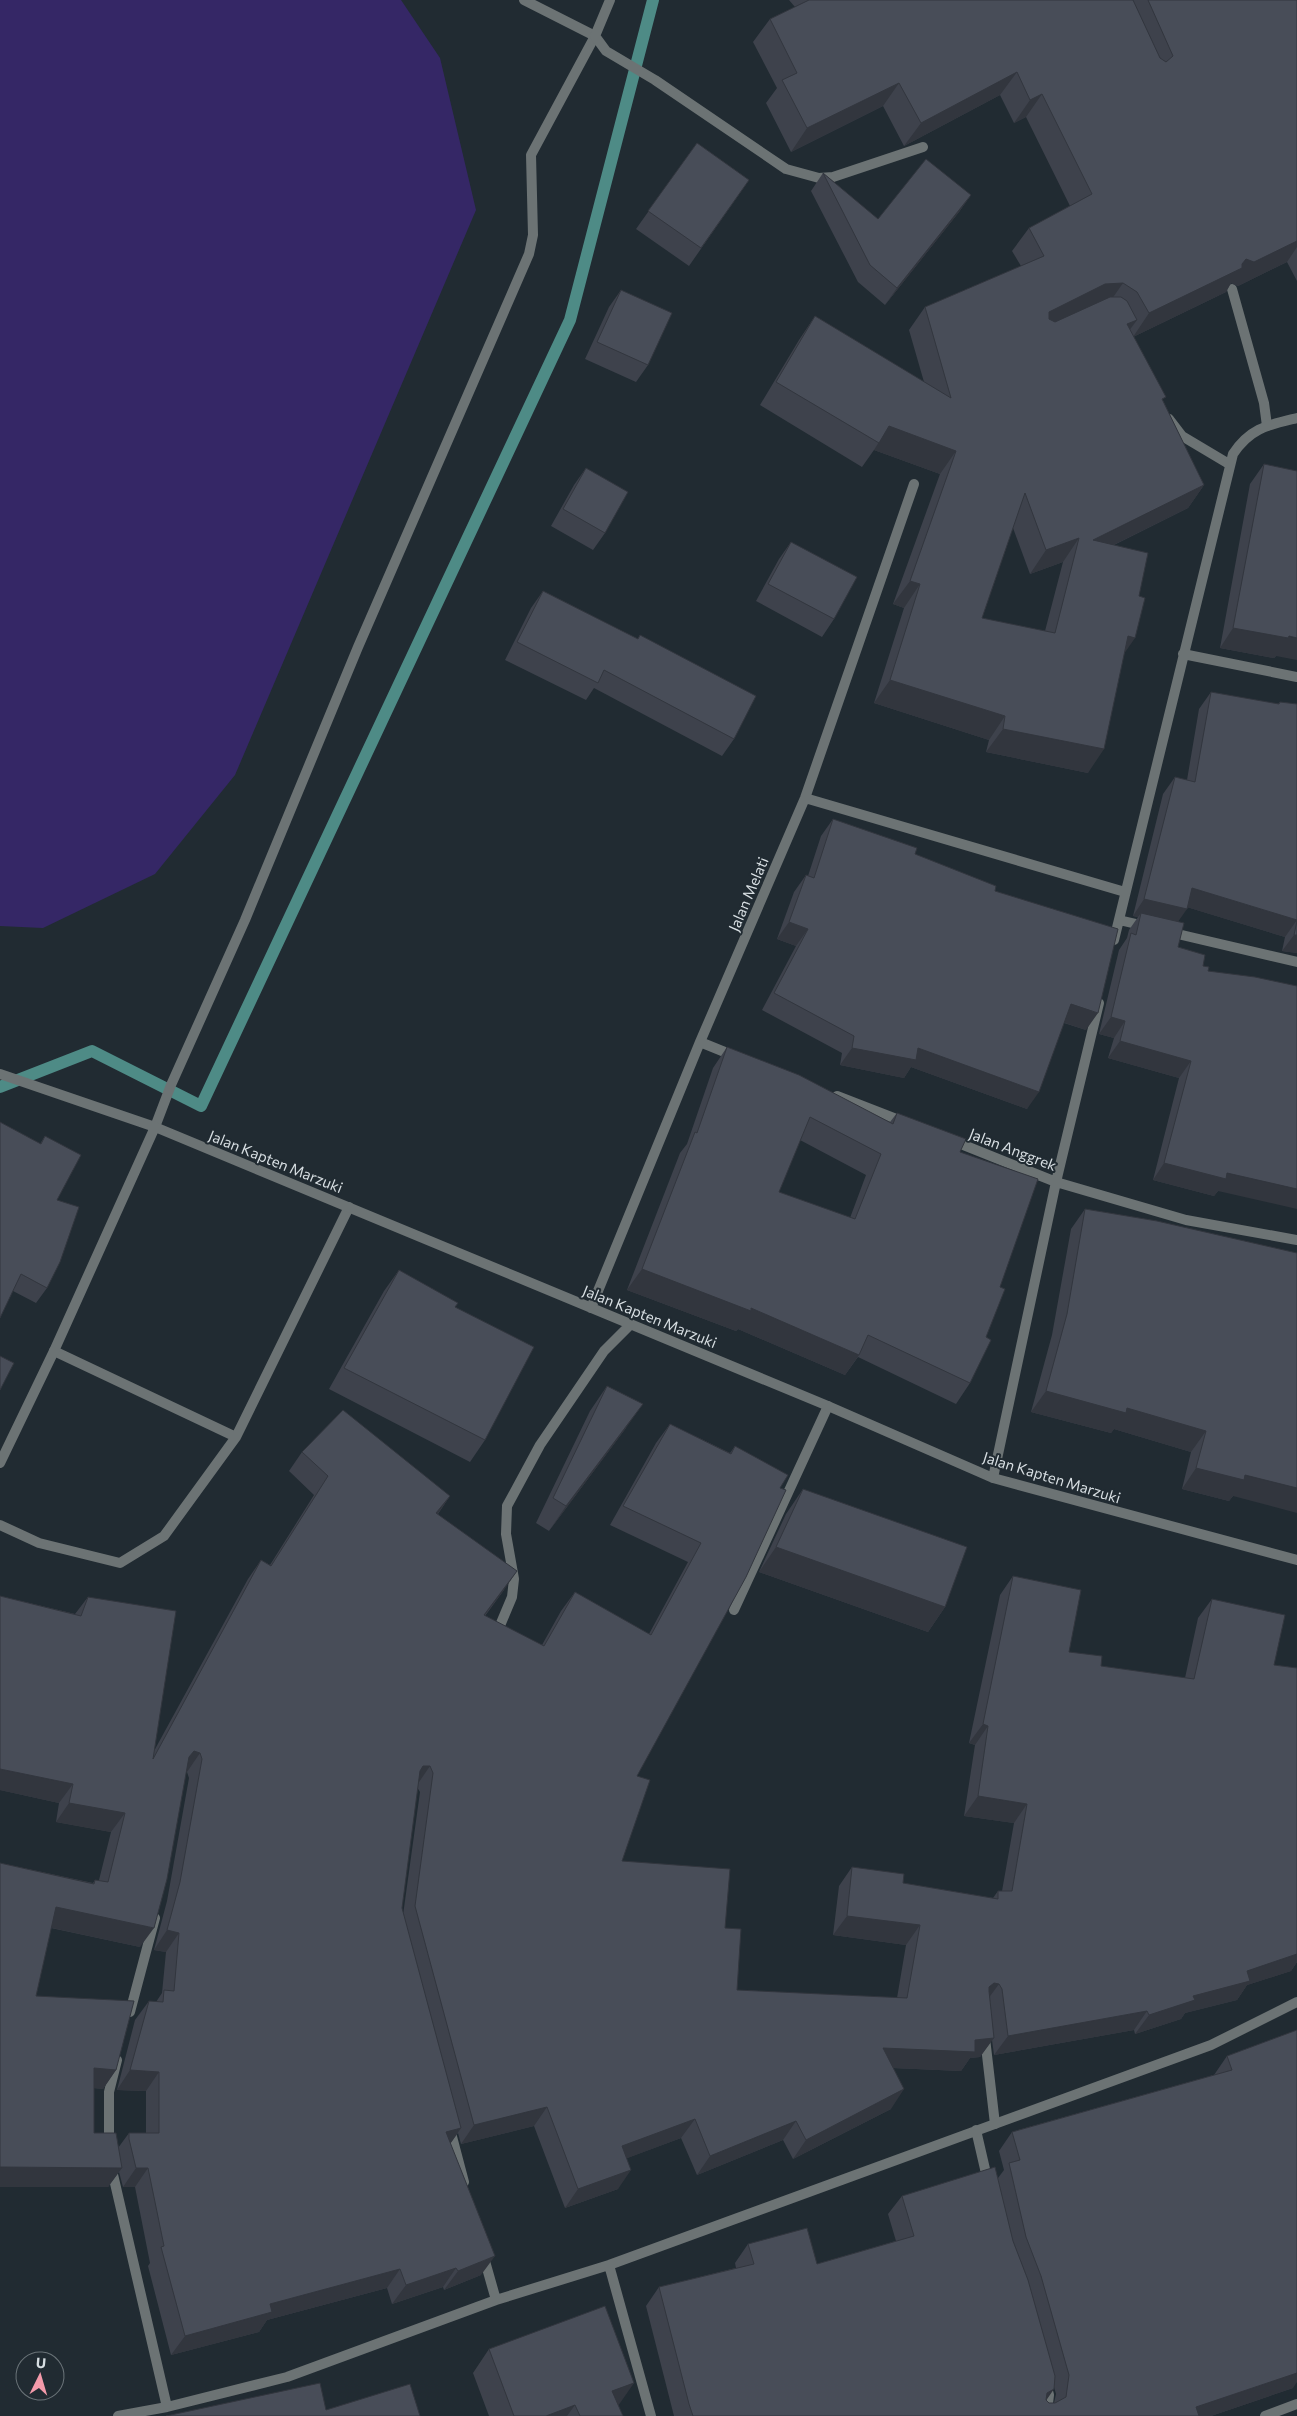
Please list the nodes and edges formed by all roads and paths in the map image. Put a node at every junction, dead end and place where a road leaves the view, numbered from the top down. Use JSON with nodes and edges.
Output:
{"nodes":[{"id":1,"x":524,"y":0,"type":"edge"},
{"id":2,"x":610,"y":0,"type":"edge"},
{"id":3,"x":595,"y":36,"type":"junction"},
{"id":4,"x":923,"y":148,"type":"edge"},
{"id":5,"x":1232,"y":289,"type":"edge"},
{"id":6,"x":1163,"y":407,"type":"edge"},
{"id":7,"x":1297,"y":418,"type":"edge"},
{"id":8,"x":1267,"y":426,"type":"junction"},
{"id":9,"x":1229,"y":464,"type":"junction"},
{"id":10,"x":914,"y":484,"type":"dead end"},
{"id":11,"x":1183,"y":654,"type":"junction"},
{"id":12,"x":1297,"y":677,"type":"edge"},
{"id":13,"x":805,"y":798,"type":"junction"},
{"id":14,"x":1125,"y":892,"type":"junction"},
{"id":15,"x":1119,"y":920,"type":"junction"},
{"id":16,"x":1112,"y":950,"type":"edge"},
{"id":17,"x":1297,"y":962,"type":"edge"},
{"id":18,"x":1103,"y":988,"type":"edge"},
{"id":19,"x":700,"y":1042,"type":"junction"},
{"id":20,"x":746,"y":1060,"type":"edge"},
{"id":21,"x":0,"y":1074,"type":"edge"},
{"id":22,"x":828,"y":1092,"type":"edge"},
{"id":23,"x":910,"y":1124,"type":"edge"},
{"id":24,"x":155,"y":1127,"type":"junction"},
{"id":25,"x":937,"y":1135,"type":"edge"},
{"id":26,"x":1056,"y":1182,"type":"junction"},
{"id":27,"x":349,"y":1207,"type":"junction"},
{"id":28,"x":1297,"y":1240,"type":"edge"},
{"id":29,"x":591,"y":1308,"type":"junction"},
{"id":30,"x":631,"y":1324,"type":"junction"},
{"id":31,"x":54,"y":1352,"type":"junction"},
{"id":32,"x":828,"y":1406,"type":"junction"},
{"id":33,"x":236,"y":1437,"type":"junction"},
{"id":34,"x":0,"y":1463,"type":"edge"},
{"id":35,"x":993,"y":1478,"type":"junction"},
{"id":36,"x":0,"y":1525,"type":"edge"},
{"id":37,"x":1297,"y":1560,"type":"edge"},
{"id":38,"x":734,"y":1610,"type":"edge"},
{"id":39,"x":496,"y":1636,"type":"edge"},
{"id":40,"x":158,"y":1909,"type":"edge"},
{"id":41,"x":1297,"y":2002,"type":"edge"},
{"id":42,"x":127,"y":2025,"type":"edge"},
{"id":43,"x":984,"y":2028,"type":"edge"},
{"id":44,"x":119,"y":2054,"type":"edge"},
{"id":45,"x":447,"y":2118,"type":"edge"},
{"id":46,"x":995,"y":2124,"type":"junction"},
{"id":47,"x":976,"y":2130,"type":"junction"},
{"id":48,"x":991,"y":2194,"type":"edge"},
{"id":49,"x":467,"y":2195,"type":"edge"},
{"id":50,"x":480,"y":2243,"type":"edge"},
{"id":51,"x":609,"y":2265,"type":"junction"},
{"id":52,"x":496,"y":2300,"type":"junction"},
{"id":53,"x":1042,"y":2368,"type":"edge"},
{"id":54,"x":1297,"y":2404,"type":"edge"},
{"id":55,"x":167,"y":2407,"type":"junction"},
{"id":56,"x":118,"y":2416,"type":"edge"},
{"id":57,"x":651,"y":2416,"type":"edge"},
{"id":58,"x":1039,"y":2416,"type":"edge"},
{"id":59,"x":1265,"y":2416,"type":"edge"}],
"edges":[{"from":1,"to":3,"type":"street"},
{"from":2,"to":3,"type":"street"},
{"from":3,"to":4,"type":"street"},
{"from":3,"to":24,"type":"street"},
{"from":5,"to":8,"type":"street"},
{"from":6,"to":9,"type":"street"},
{"from":7,"to":8,"type":"street"},
{"from":8,"to":9,"type":"street"},
{"from":9,"to":11,"type":"street"},
{"from":10,"to":13,"type":"street","name":"Jalan Melati"},
{"from":11,"to":12,"type":"street"},
{"from":11,"to":14,"type":"street"},
{"from":13,"to":14,"type":"street"},
{"from":13,"to":19,"type":"street","name":"Jalan Melati"},
{"from":14,"to":15,"type":"street"},
{"from":15,"to":16,"type":"street"},
{"from":15,"to":17,"type":"street"},
{"from":18,"to":26,"type":"street"},
{"from":19,"to":20,"type":"street"},
{"from":19,"to":29,"type":"street","name":"Jalan Melati"},
{"from":21,"to":24,"type":"street","name":"Jalan Kapten Marzuki"},
{"from":22,"to":23,"type":"street"},
{"from":24,"to":27,"type":"street","name":"Jalan Kapten Marzuki"},
{"from":24,"to":31,"type":"street"},
{"from":25,"to":26,"type":"street","name":"Jalan Anggrek"},
{"from":26,"to":28,"type":"street","name":"Jalan Anggrek"},
{"from":26,"to":35,"type":"street"},
{"from":27,"to":29,"type":"street","name":"Jalan Kapten Marzuki"},
{"from":27,"to":33,"type":"street"},
{"from":29,"to":30,"type":"street","name":"Jalan Kapten Marzuki"},
{"from":30,"to":32,"type":"street","name":"Jalan Kapten Marzuki"},
{"from":30,"to":39,"type":"street"},
{"from":31,"to":33,"type":"street"},
{"from":31,"to":34,"type":"street"},
{"from":32,"to":35,"type":"street","name":"Jalan Kapten Marzuki"},
{"from":32,"to":38,"type":"street"},
{"from":33,"to":36,"type":"street"},
{"from":35,"to":37,"type":"street","name":"Jalan Kapten Marzuki"},
{"from":40,"to":42,"type":"street"},
{"from":41,"to":46,"type":"street"},
{"from":43,"to":46,"type":"street"},
{"from":44,"to":55,"type":"street"},
{"from":45,"to":49,"type":"street"},
{"from":46,"to":47,"type":"street"},
{"from":47,"to":48,"type":"street"},
{"from":47,"to":51,"type":"street"},
{"from":50,"to":52,"type":"street"},
{"from":51,"to":52,"type":"street"},
{"from":51,"to":57,"type":"street"},
{"from":52,"to":55,"type":"street"},
{"from":53,"to":58,"type":"street"},
{"from":54,"to":59,"type":"street"},
{"from":55,"to":56,"type":"street"}]}
